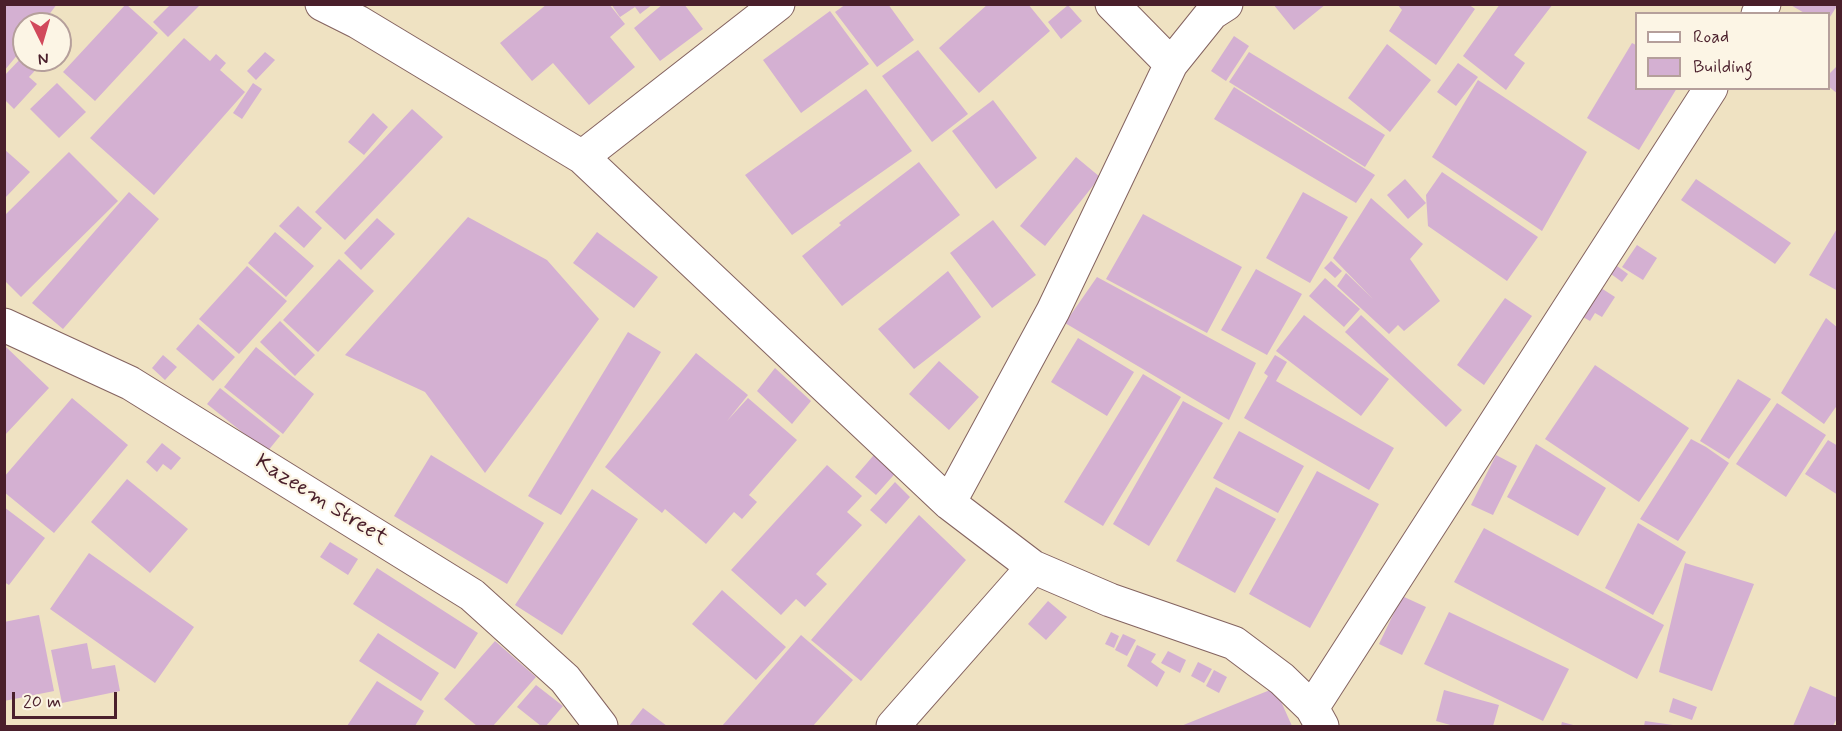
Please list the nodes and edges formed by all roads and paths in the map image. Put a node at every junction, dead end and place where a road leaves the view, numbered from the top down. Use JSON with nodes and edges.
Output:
{"nodes":[{"id":1,"x":322,"y":4,"type":"edge"},
{"id":2,"x":778,"y":4,"type":"edge"},
{"id":3,"x":1112,"y":4,"type":"edge"},
{"id":4,"x":1226,"y":4,"type":"edge"},
{"id":5,"x":1171,"y":64,"type":"junction"},
{"id":6,"x":1710,"y":90,"type":"edge"},
{"id":7,"x":582,"y":157,"type":"junction"},
{"id":8,"x":4,"y":324,"type":"edge"},
{"id":9,"x":950,"y":503,"type":"junction"},
{"id":10,"x":1033,"y":567,"type":"junction"},
{"id":11,"x":1317,"y":717,"type":"edge"},
{"id":12,"x":601,"y":726,"type":"edge"},
{"id":13,"x":893,"y":726,"type":"edge"}],
"edges":[{"from":1,"to":7,"type":"street"},
{"from":2,"to":7,"type":"street"},
{"from":3,"to":5,"type":"street"},
{"from":4,"to":5,"type":"street"},
{"from":5,"to":9,"type":"street"},
{"from":6,"to":11,"type":"street"},
{"from":7,"to":9,"type":"street"},
{"from":8,"to":12,"type":"street","name":"Kazeem Street"},
{"from":9,"to":10,"type":"street"},
{"from":10,"to":11,"type":"street"},
{"from":10,"to":13,"type":"street"}]}
